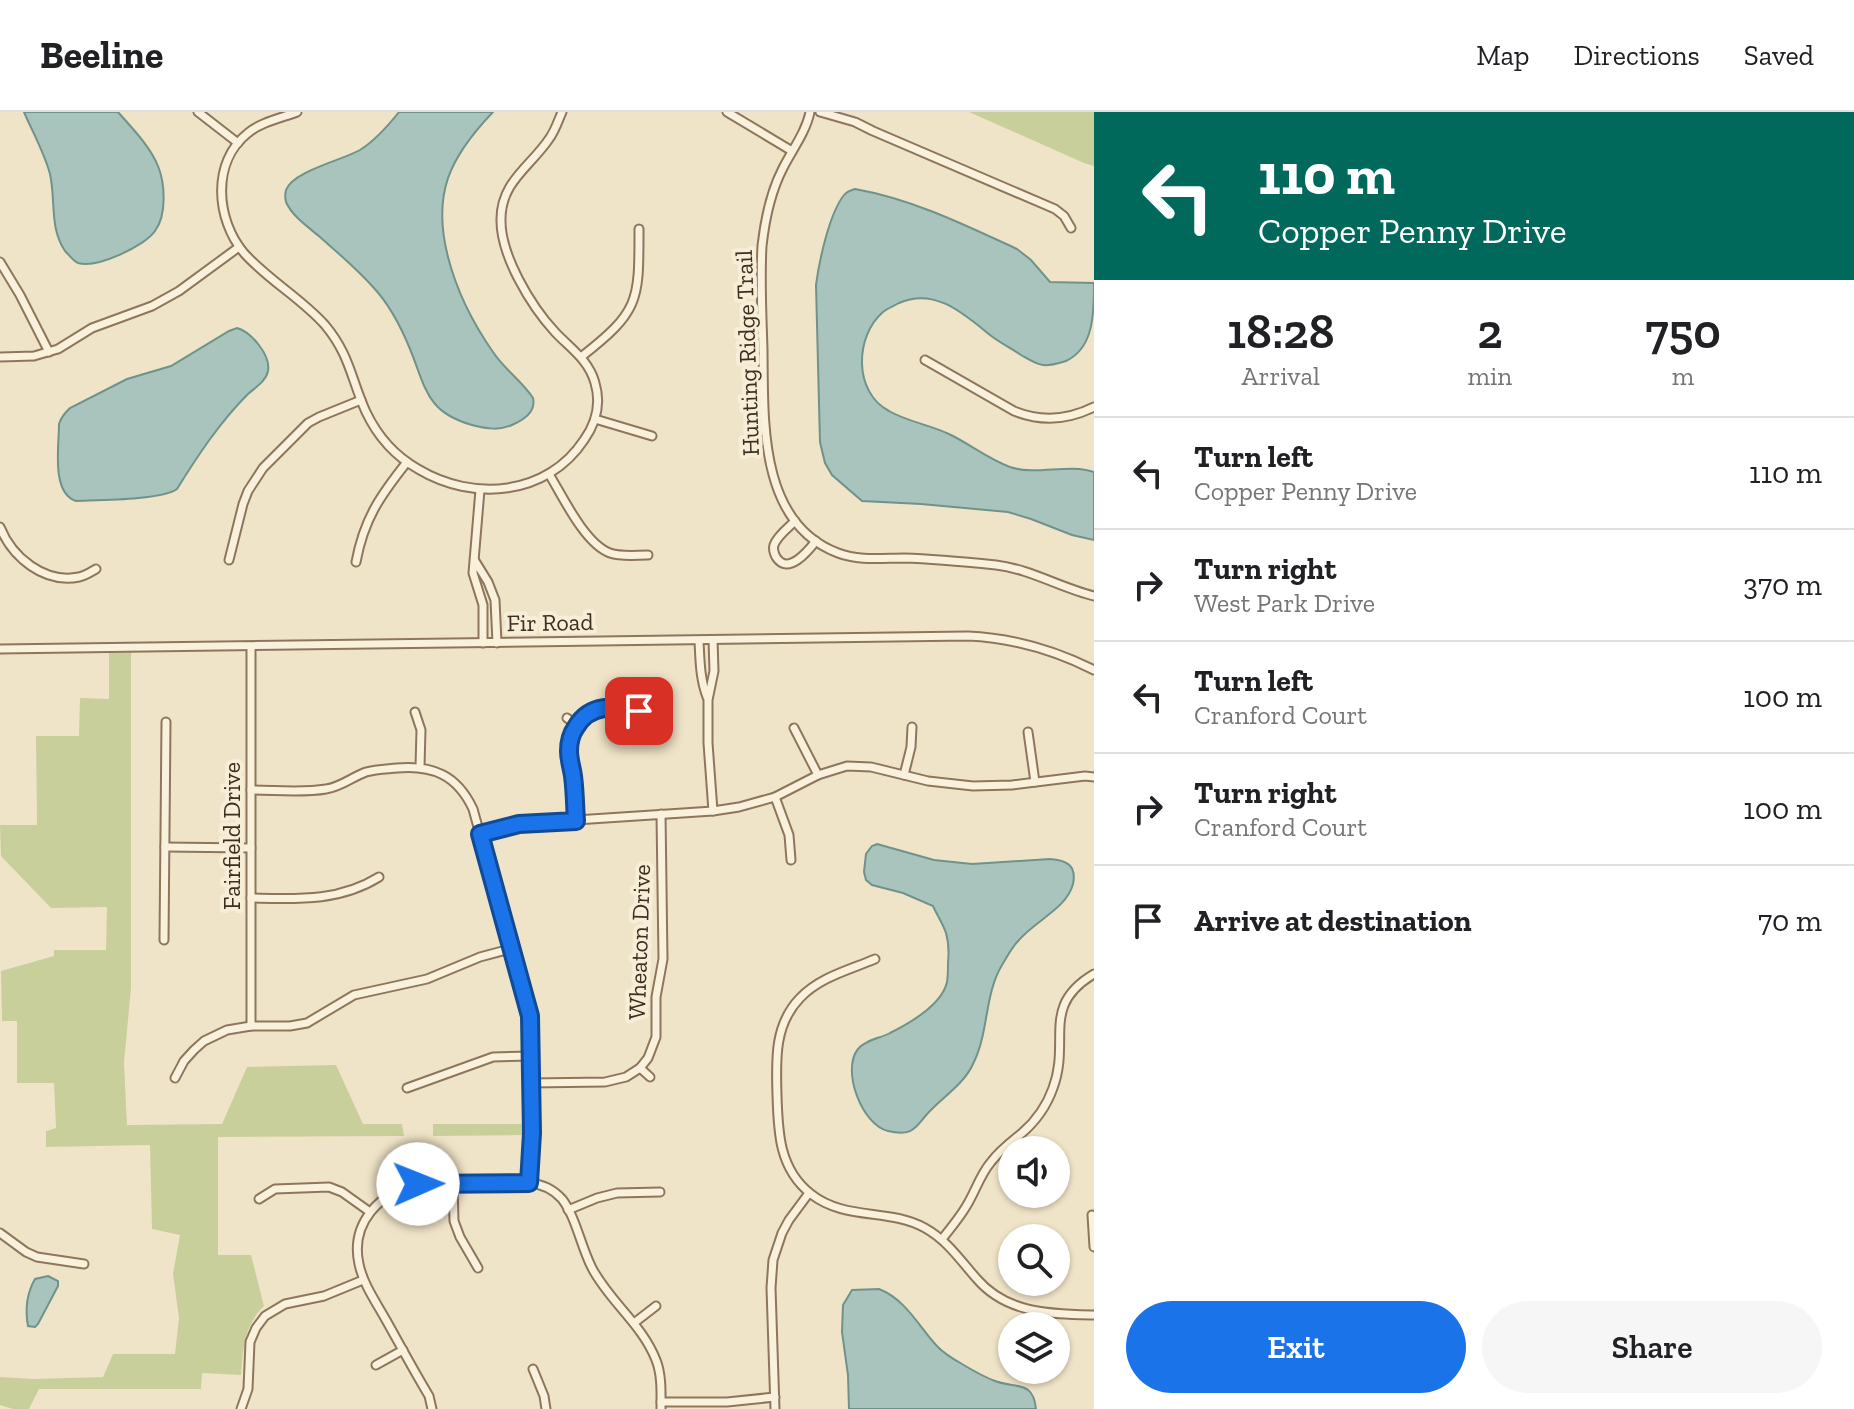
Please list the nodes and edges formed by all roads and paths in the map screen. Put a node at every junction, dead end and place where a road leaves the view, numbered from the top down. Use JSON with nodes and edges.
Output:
{"nodes":[{"id":1,"x":198,"y":112,"type":"edge"},
{"id":2,"x":297,"y":112,"type":"edge"},
{"id":3,"x":562,"y":112,"type":"edge"},
{"id":4,"x":727,"y":112,"type":"edge"},
{"id":5,"x":810,"y":112,"type":"edge"},
{"id":6,"x":820,"y":112,"type":"edge"},
{"id":7,"x":238,"y":143,"type":"junction"},
{"id":8,"x":792,"y":151,"type":"junction"},
{"id":9,"x":1071,"y":228,"type":"dead end"},
{"id":10,"x":639,"y":229,"type":"dead end"},
{"id":11,"x":239,"y":247,"type":"junction"},
{"id":12,"x":0,"y":262,"type":"edge"},
{"id":13,"x":49,"y":352,"type":"junction"},
{"id":14,"x":0,"y":357,"type":"edge"},
{"id":15,"x":581,"y":357,"type":"junction"},
{"id":16,"x":925,"y":360,"type":"dead end"},
{"id":17,"x":361,"y":400,"type":"junction"},
{"id":18,"x":1094,"y":407,"type":"edge"},
{"id":19,"x":595,"y":419,"type":"junction"},
{"id":20,"x":652,"y":436,"type":"dead end"},
{"id":21,"x":407,"y":462,"type":"junction"},
{"id":22,"x":549,"y":474,"type":"junction"},
{"id":23,"x":480,"y":490,"type":"junction"},
{"id":24,"x":795,"y":521,"type":"junction"},
{"id":25,"x":0,"y":527,"type":"edge"},
{"id":26,"x":816,"y":541,"type":"junction"},
{"id":27,"x":648,"y":555,"type":"dead end"},
{"id":28,"x":474,"y":559,"type":"junction"},
{"id":29,"x":229,"y":560,"type":"dead end"},
{"id":30,"x":356,"y":562,"type":"dead end"},
{"id":31,"x":96,"y":569,"type":"dead end"},
{"id":32,"x":1094,"y":596,"type":"edge"},
{"id":33,"x":713,"y":640,"type":"junction"},
{"id":34,"x":699,"y":641,"type":"junction"},
{"id":35,"x":483,"y":643,"type":"junction"},
{"id":36,"x":497,"y":643,"type":"junction"},
{"id":37,"x":251,"y":647,"type":"junction"},
{"id":38,"x":0,"y":649,"type":"edge"},
{"id":39,"x":1094,"y":670,"type":"edge"},
{"id":40,"x":708,"y":700,"type":"junction"},
{"id":41,"x":639,"y":711,"type":"dead end"},
{"id":42,"x":415,"y":712,"type":"dead end"},
{"id":43,"x":567,"y":718,"type":"dead end"},
{"id":44,"x":166,"y":722,"type":"dead end"},
{"id":45,"x":577,"y":725,"type":"junction"},
{"id":46,"x":912,"y":727,"type":"dead end"},
{"id":47,"x":794,"y":728,"type":"dead end"},
{"id":48,"x":1028,"y":732,"type":"dead end"},
{"id":49,"x":420,"y":767,"type":"junction"},
{"id":50,"x":818,"y":775,"type":"junction"},
{"id":51,"x":904,"y":775,"type":"junction"},
{"id":52,"x":1094,"y":777,"type":"edge"},
{"id":53,"x":1035,"y":782,"type":"junction"},
{"id":54,"x":251,"y":790,"type":"junction"},
{"id":55,"x":775,"y":797,"type":"junction"},
{"id":56,"x":713,"y":811,"type":"junction"},
{"id":57,"x":661,"y":814,"type":"junction"},
{"id":58,"x":576,"y":821,"type":"junction"},
{"id":59,"x":480,"y":834,"type":"junction"},
{"id":60,"x":165,"y":847,"type":"junction"},
{"id":61,"x":251,"y":848,"type":"junction"},
{"id":62,"x":791,"y":860,"type":"dead end"},
{"id":63,"x":379,"y":877,"type":"dead end"},
{"id":64,"x":251,"y":898,"type":"junction"},
{"id":65,"x":164,"y":940,"type":"dead end"},
{"id":66,"x":510,"y":949,"type":"junction"},
{"id":67,"x":875,"y":959,"type":"dead end"},
{"id":68,"x":1094,"y":974,"type":"edge"},
{"id":69,"x":251,"y":1026,"type":"junction"},
{"id":70,"x":531,"y":1056,"type":"junction"},
{"id":71,"x":640,"y":1068,"type":"junction"},
{"id":72,"x":650,"y":1077,"type":"dead end"},
{"id":73,"x":175,"y":1078,"type":"dead end"},
{"id":74,"x":531,"y":1083,"type":"junction"},
{"id":75,"x":407,"y":1088,"type":"dead end"},
{"id":76,"x":1048,"y":1101,"type":"junction"},
{"id":77,"x":1057,"y":1105,"type":"dead end"},
{"id":78,"x":529,"y":1183,"type":"junction"},
{"id":79,"x":453,"y":1184,"type":"junction"},
{"id":80,"x":660,"y":1192,"type":"dead end"},
{"id":81,"x":809,"y":1193,"type":"junction"},
{"id":82,"x":259,"y":1199,"type":"dead end"},
{"id":83,"x":568,"y":1210,"type":"junction"},
{"id":84,"x":370,"y":1212,"type":"junction"},
{"id":85,"x":1092,"y":1215,"type":"dead end"},
{"id":86,"x":0,"y":1233,"type":"edge"},
{"id":87,"x":942,"y":1239,"type":"junction"},
{"id":88,"x":1094,"y":1246,"type":"edge"},
{"id":89,"x":84,"y":1264,"type":"dead end"},
{"id":90,"x":478,"y":1268,"type":"dead end"},
{"id":91,"x":363,"y":1280,"type":"junction"},
{"id":92,"x":656,"y":1306,"type":"dead end"},
{"id":93,"x":1094,"y":1315,"type":"edge"},
{"id":94,"x":634,"y":1323,"type":"junction"},
{"id":95,"x":403,"y":1350,"type":"junction"},
{"id":96,"x":376,"y":1365,"type":"dead end"},
{"id":97,"x":533,"y":1369,"type":"dead end"},
{"id":98,"x":775,"y":1397,"type":"junction"},
{"id":99,"x":661,"y":1406,"type":"edge"},
{"id":100,"x":241,"y":1409,"type":"edge"},
{"id":101,"x":432,"y":1409,"type":"edge"},
{"id":102,"x":546,"y":1409,"type":"edge"},
{"id":103,"x":775,"y":1409,"type":"edge"}],
"edges":[{"from":1,"to":7,"type":"street"},
{"from":2,"to":7,"type":"street"},
{"from":3,"to":15,"type":"street"},
{"from":4,"to":8,"type":"street"},
{"from":5,"to":8,"type":"street","name":"Hunting Ridge Trail"},
{"from":6,"to":9,"type":"street"},
{"from":7,"to":11,"type":"street"},
{"from":8,"to":24,"type":"street","name":"Hunting Ridge Trail"},
{"from":10,"to":15,"type":"street"},
{"from":11,"to":13,"type":"street"},
{"from":11,"to":17,"type":"street"},
{"from":12,"to":13,"type":"street"},
{"from":13,"to":14,"type":"street"},
{"from":15,"to":19,"type":"street"},
{"from":16,"to":18,"type":"street"},
{"from":17,"to":21,"type":"street"},
{"from":17,"to":29,"type":"street"},
{"from":19,"to":20,"type":"street"},
{"from":19,"to":22,"type":"street"},
{"from":21,"to":23,"type":"street"},
{"from":21,"to":30,"type":"street"},
{"from":22,"to":23,"type":"street"},
{"from":22,"to":27,"type":"street"},
{"from":23,"to":28,"type":"street"},
{"from":24,"to":26,"type":"street","name":"Hunting Ridge Trail"},
{"from":24,"to":26,"type":"street"},
{"from":25,"to":31,"type":"street"},
{"from":26,"to":32,"type":"street","name":"Hunting Ridge Trail"},
{"from":28,"to":35,"type":"street"},
{"from":28,"to":36,"type":"street"},
{"from":33,"to":34,"type":"street","name":"Fir Road"},
{"from":33,"to":39,"type":"street","name":"Fir Road"},
{"from":33,"to":40,"type":"street"},
{"from":34,"to":36,"type":"street","name":"Fir Road"},
{"from":34,"to":40,"type":"street"},
{"from":35,"to":36,"type":"street","name":"Fir Road"},
{"from":35,"to":37,"type":"street","name":"Fir Road"},
{"from":37,"to":38,"type":"street","name":"Fir Road"},
{"from":37,"to":54,"type":"street","name":"Fairfield Drive"},
{"from":40,"to":56,"type":"street"},
{"from":41,"to":45,"type":"street"},
{"from":42,"to":49,"type":"street"},
{"from":43,"to":45,"type":"street"},
{"from":44,"to":60,"type":"street"},
{"from":45,"to":58,"type":"street"},
{"from":46,"to":51,"type":"street"},
{"from":47,"to":50,"type":"street"},
{"from":48,"to":53,"type":"street"},
{"from":49,"to":54,"type":"street"},
{"from":49,"to":59,"type":"street"},
{"from":50,"to":51,"type":"street"},
{"from":50,"to":55,"type":"street"},
{"from":51,"to":53,"type":"street"},
{"from":52,"to":53,"type":"street"},
{"from":54,"to":61,"type":"street","name":"Fairfield Drive"},
{"from":55,"to":56,"type":"street"},
{"from":55,"to":62,"type":"street"},
{"from":56,"to":57,"type":"street"},
{"from":57,"to":58,"type":"street"},
{"from":57,"to":71,"type":"street","name":"Wheaton Drive"},
{"from":58,"to":59,"type":"street"},
{"from":59,"to":66,"type":"street"},
{"from":60,"to":61,"type":"street"},
{"from":60,"to":65,"type":"street"},
{"from":61,"to":64,"type":"street","name":"Fairfield Drive"},
{"from":63,"to":64,"type":"street"},
{"from":64,"to":69,"type":"street","name":"Fairfield Drive"},
{"from":66,"to":69,"type":"street"},
{"from":66,"to":70,"type":"street"},
{"from":67,"to":81,"type":"street"},
{"from":68,"to":76,"type":"street"},
{"from":69,"to":73,"type":"street"},
{"from":70,"to":74,"type":"street"},
{"from":70,"to":75,"type":"street"},
{"from":71,"to":72,"type":"street"},
{"from":71,"to":74,"type":"street"},
{"from":74,"to":78,"type":"street"},
{"from":76,"to":77,"type":"street"},
{"from":76,"to":87,"type":"street"},
{"from":78,"to":79,"type":"street"},
{"from":78,"to":83,"type":"street"},
{"from":79,"to":84,"type":"street"},
{"from":79,"to":90,"type":"street"},
{"from":80,"to":83,"type":"street"},
{"from":81,"to":87,"type":"street"},
{"from":81,"to":98,"type":"street"},
{"from":82,"to":84,"type":"street"},
{"from":83,"to":94,"type":"street"},
{"from":84,"to":91,"type":"street"},
{"from":85,"to":88,"type":"street"},
{"from":86,"to":89,"type":"street"},
{"from":87,"to":93,"type":"street"},
{"from":91,"to":95,"type":"street"},
{"from":91,"to":100,"type":"street"},
{"from":92,"to":94,"type":"street"},
{"from":94,"to":99,"type":"street"},
{"from":95,"to":96,"type":"street"},
{"from":95,"to":101,"type":"street"},
{"from":97,"to":102,"type":"street"},
{"from":98,"to":99,"type":"street"},
{"from":98,"to":103,"type":"street"}]}
